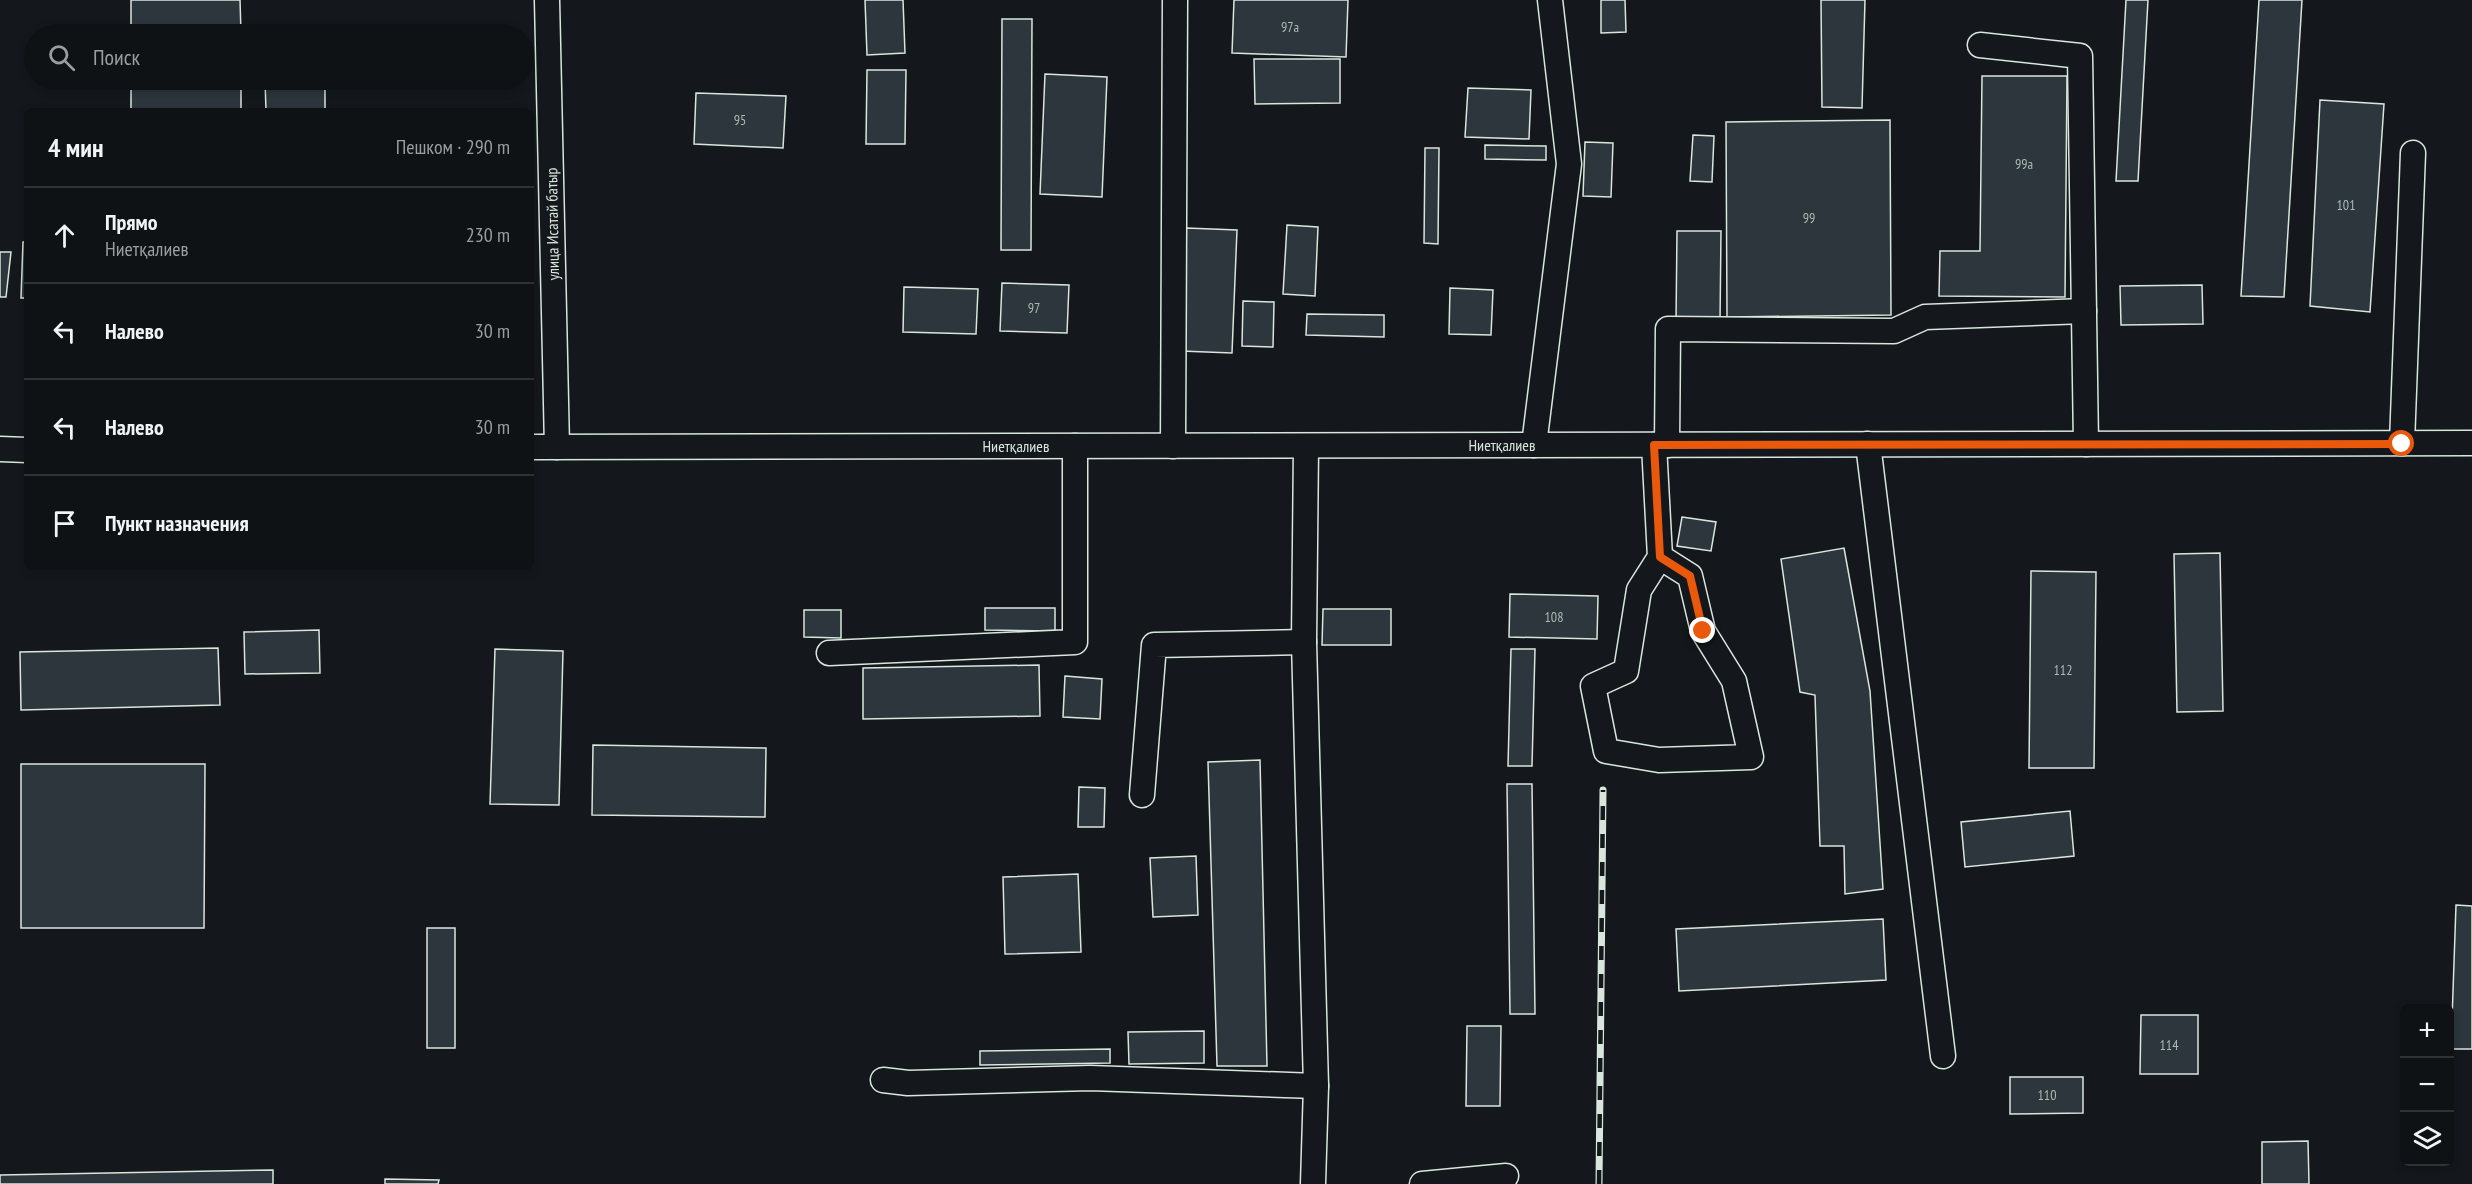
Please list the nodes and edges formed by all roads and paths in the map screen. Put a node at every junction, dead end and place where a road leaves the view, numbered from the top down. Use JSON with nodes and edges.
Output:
{"nodes":[{"id":1,"x":547,"y":0,"type":"edge"},
{"id":2,"x":1174,"y":0,"type":"edge"},
{"id":3,"x":1550,"y":0,"type":"edge"},
{"id":4,"x":1980,"y":45,"type":"dead end"},
{"id":5,"x":2413,"y":153,"type":"dead end"},
{"id":6,"x":2084,"y":311,"type":"junction"},
{"id":7,"x":2472,"y":443,"type":"edge"},
{"id":8,"x":1868,"y":444,"type":"junction"},
{"id":9,"x":2086,"y":444,"type":"junction"},
{"id":10,"x":2402,"y":444,"type":"junction"},
{"id":11,"x":1534,"y":445,"type":"junction"},
{"id":12,"x":1660,"y":445,"type":"junction"},
{"id":13,"x":1075,"y":446,"type":"junction"},
{"id":14,"x":1173,"y":446,"type":"junction"},
{"id":15,"x":1306,"y":446,"type":"junction"},
{"id":16,"x":534,"y":447,"type":"edge"},
{"id":17,"x":557,"y":447,"type":"junction"},
{"id":18,"x":0,"y":449,"type":"edge"},
{"id":19,"x":24,"y":450,"type":"edge"},
{"id":20,"x":1660,"y":557,"type":"junction"},
{"id":21,"x":1304,"y":642,"type":"junction"},
{"id":22,"x":829,"y":653,"type":"dead end"},
{"id":23,"x":1142,"y":795,"type":"dead end"},
{"id":24,"x":1943,"y":1056,"type":"dead end"},
{"id":25,"x":884,"y":1080,"type":"dead end"},
{"id":26,"x":1316,"y":1086,"type":"junction"},
{"id":27,"x":1506,"y":1176,"type":"dead end"},
{"id":28,"x":1313,"y":1184,"type":"edge"},
{"id":29,"x":1422,"y":1184,"type":"edge"}],
"edges":[{"from":1,"to":17,"type":"street","name":"улица Исатай батыр"},
{"from":2,"to":14,"type":"street"},
{"from":3,"to":11,"type":"street"},
{"from":4,"to":6,"type":"street"},
{"from":5,"to":10,"type":"street"},
{"from":6,"to":9,"type":"street"},
{"from":6,"to":12,"type":"street"},
{"from":7,"to":10,"type":"street","name":"Ниетқалиев"},
{"from":8,"to":9,"type":"street","name":"Ниетқалиев"},
{"from":8,"to":12,"type":"street","name":"Ниетқалиев"},
{"from":8,"to":24,"type":"street"},
{"from":9,"to":10,"type":"street","name":"Ниетқалиев"},
{"from":11,"to":12,"type":"street","name":"Ниетқалиев"},
{"from":11,"to":15,"type":"street","name":"Ниетқалиев"},
{"from":12,"to":20,"type":"street"},
{"from":13,"to":14,"type":"street","name":"Ниетқалиев"},
{"from":13,"to":17,"type":"street","name":"Ниетқалиев"},
{"from":13,"to":22,"type":"street"},
{"from":14,"to":15,"type":"street","name":"Ниетқалиев"},
{"from":15,"to":21,"type":"street"},
{"from":16,"to":17,"type":"street","name":"Ниетқалиев"},
{"from":18,"to":19,"type":"street"},
{"from":20,"to":20,"type":"street"},
{"from":21,"to":23,"type":"street"},
{"from":21,"to":26,"type":"street"},
{"from":25,"to":26,"type":"street"},
{"from":26,"to":28,"type":"street"},
{"from":27,"to":29,"type":"street"}]}
